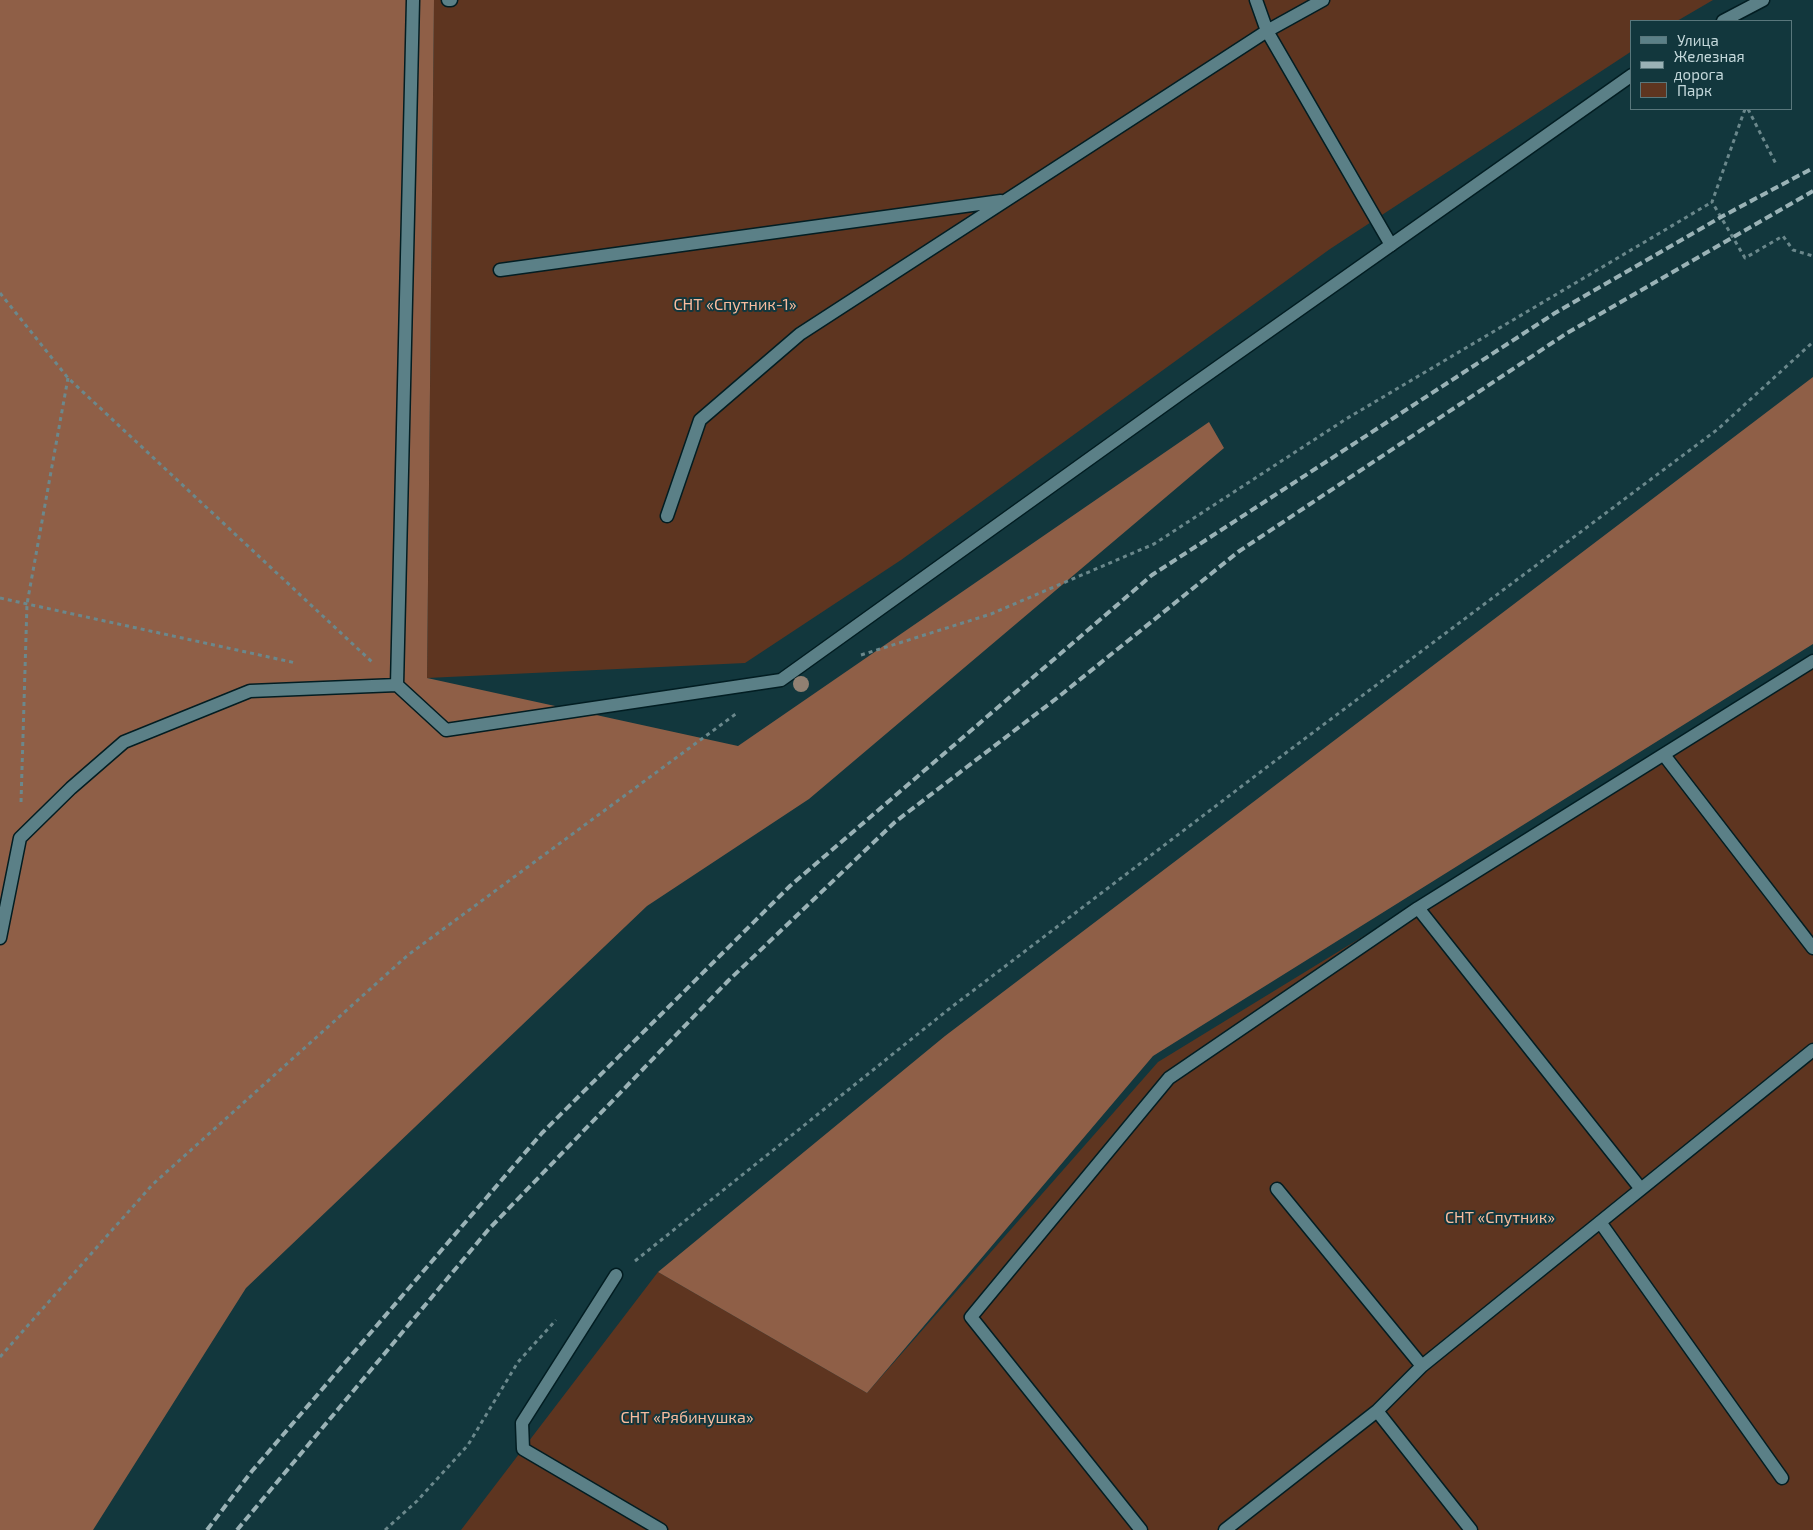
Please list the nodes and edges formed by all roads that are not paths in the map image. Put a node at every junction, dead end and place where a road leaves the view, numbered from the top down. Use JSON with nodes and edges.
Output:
{"nodes":[{"id":1,"x":413,"y":0,"type":"edge"},
{"id":2,"x":1256,"y":0,"type":"edge"},
{"id":3,"x":1322,"y":0,"type":"edge"},
{"id":4,"x":1763,"y":0,"type":"edge"},
{"id":5,"x":1725,"y":20,"type":"edge"},
{"id":6,"x":1267,"y":31,"type":"junction"},
{"id":7,"x":1630,"y":76,"type":"edge"},
{"id":8,"x":1006,"y":201,"type":"junction"},
{"id":9,"x":1390,"y":245,"type":"junction"},
{"id":10,"x":500,"y":270,"type":"dead end"},
{"id":11,"x":666,"y":516,"type":"dead end"},
{"id":12,"x":1813,"y":661,"type":"edge"},
{"id":13,"x":397,"y":685,"type":"junction"},
{"id":14,"x":1664,"y":755,"type":"junction"},
{"id":15,"x":1418,"y":908,"type":"junction"},
{"id":16,"x":0,"y":938,"type":"edge"},
{"id":17,"x":1813,"y":948,"type":"edge"},
{"id":18,"x":1812,"y":1053,"type":"edge"},
{"id":19,"x":1641,"y":1189,"type":"junction"},
{"id":20,"x":1277,"y":1190,"type":"dead end"},
{"id":21,"x":1600,"y":1222,"type":"junction"},
{"id":22,"x":616,"y":1276,"type":"road end"},
{"id":23,"x":1422,"y":1366,"type":"junction"},
{"id":24,"x":1378,"y":1412,"type":"junction"},
{"id":25,"x":1782,"y":1478,"type":"dead end"},
{"id":26,"x":661,"y":1530,"type":"edge"},
{"id":27,"x":1141,"y":1530,"type":"edge"},
{"id":28,"x":1225,"y":1530,"type":"edge"},
{"id":29,"x":1471,"y":1530,"type":"edge"}],
"edges":[{"from":1,"to":13,"type":"street"},
{"from":2,"to":6,"type":"street"},
{"from":3,"to":6,"type":"street"},
{"from":4,"to":5,"type":"street"},
{"from":6,"to":8,"type":"street"},
{"from":6,"to":9,"type":"street"},
{"from":7,"to":9,"type":"street"},
{"from":8,"to":10,"type":"street"},
{"from":8,"to":11,"type":"street"},
{"from":9,"to":13,"type":"street"},
{"from":12,"to":14,"type":"street"},
{"from":13,"to":16,"type":"street"},
{"from":14,"to":15,"type":"street"},
{"from":14,"to":17,"type":"street"},
{"from":15,"to":19,"type":"street"},
{"from":15,"to":27,"type":"street"},
{"from":18,"to":19,"type":"street"},
{"from":19,"to":21,"type":"street"},
{"from":20,"to":23,"type":"street"},
{"from":21,"to":23,"type":"street"},
{"from":21,"to":25,"type":"street"},
{"from":22,"to":26,"type":"street"},
{"from":23,"to":24,"type":"street"},
{"from":24,"to":28,"type":"street"},
{"from":24,"to":29,"type":"street"}]}
